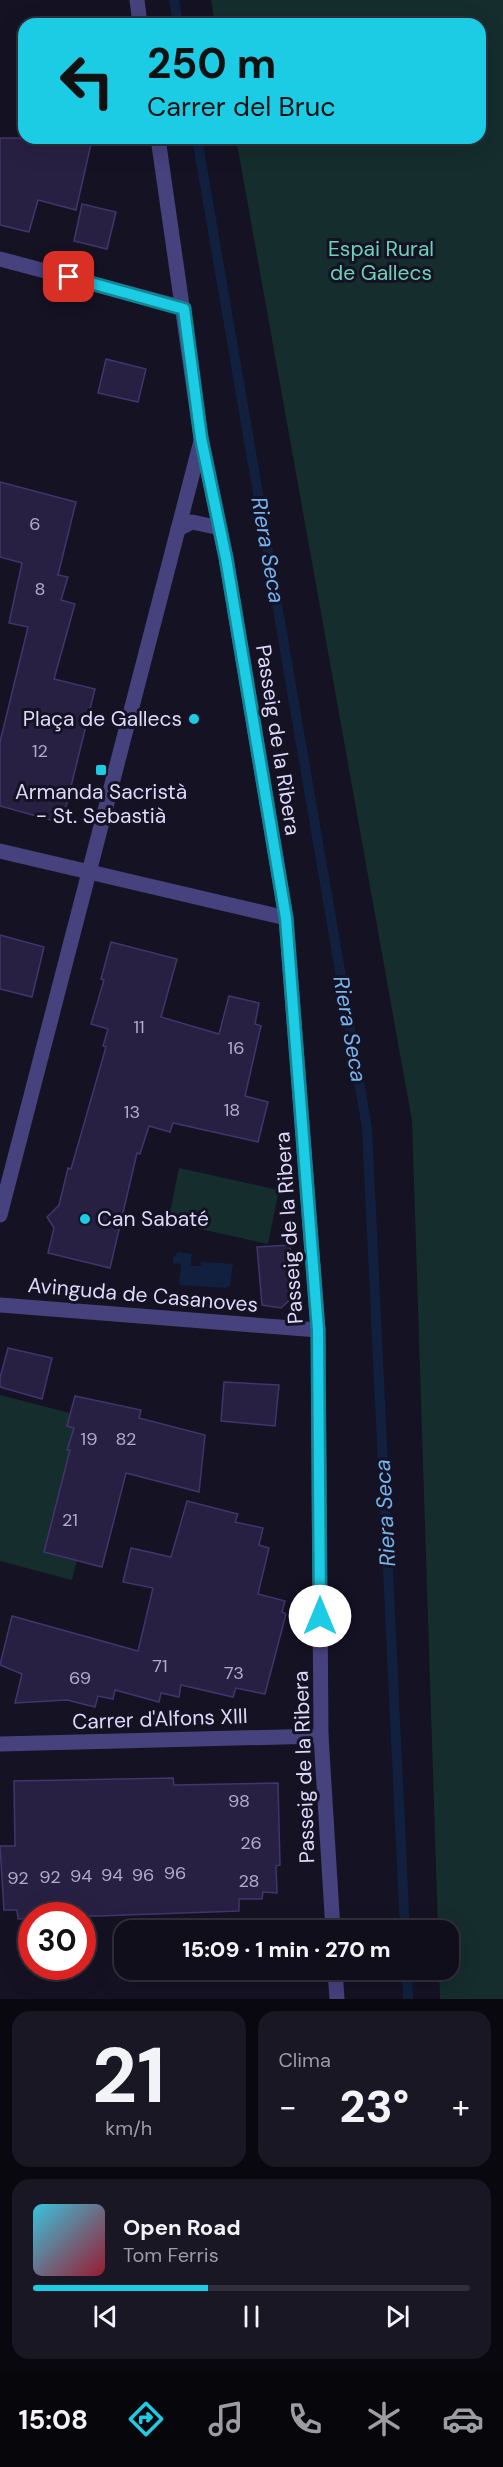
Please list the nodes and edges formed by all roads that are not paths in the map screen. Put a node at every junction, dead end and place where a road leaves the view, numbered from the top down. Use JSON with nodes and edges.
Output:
{"nodes":[{"id":1,"x":136,"y":0,"type":"edge"},
{"id":2,"x":139,"y":18,"type":"edge"},
{"id":3,"x":159,"y":144,"type":"edge"},
{"id":4,"x":0,"y":259,"type":"edge"},
{"id":5,"x":184,"y":309,"type":"junction"},
{"id":6,"x":201,"y":438,"type":"junction"},
{"id":7,"x":220,"y":528,"type":"junction"},
{"id":8,"x":178,"y":529,"type":"junction"},
{"id":9,"x":0,"y":851,"type":"edge"},
{"id":10,"x":89,"y":872,"type":"junction"},
{"id":11,"x":286,"y":918,"type":"junction"},
{"id":12,"x":0,"y":1215,"type":"edge"},
{"id":13,"x":0,"y":1305,"type":"edge"},
{"id":14,"x":318,"y":1330,"type":"junction"},
{"id":15,"x":321,"y":1736,"type":"junction"},
{"id":16,"x":0,"y":1744,"type":"edge"},
{"id":17,"x":332,"y":1920,"type":"edge"},
{"id":18,"x":336,"y":1980,"type":"edge"},
{"id":19,"x":337,"y":1999,"type":"edge"}],
"edges":[{"from":1,"to":2,"type":"street"},
{"from":3,"to":5,"type":"street","name":"Passeig de la Ribera"},
{"from":4,"to":5,"type":"street"},
{"from":5,"to":6,"type":"street","name":"Passeig de la Ribera"},
{"from":6,"to":7,"type":"street","name":"Passeig de la Ribera"},
{"from":6,"to":8,"type":"street"},
{"from":7,"to":8,"type":"street"},
{"from":7,"to":11,"type":"street","name":"Passeig de la Ribera"},
{"from":8,"to":10,"type":"street"},
{"from":9,"to":10,"type":"street"},
{"from":10,"to":11,"type":"street"},
{"from":10,"to":12,"type":"street"},
{"from":11,"to":14,"type":"street","name":"Passeig de la Ribera"},
{"from":13,"to":14,"type":"street","name":"Avinguda de Casanoves"},
{"from":14,"to":15,"type":"street","name":"Passeig de la Ribera"},
{"from":15,"to":16,"type":"street","name":"Carrer d'Alfons XIII"},
{"from":15,"to":17,"type":"street","name":"Passeig de la Ribera"},
{"from":18,"to":19,"type":"street"}]}
